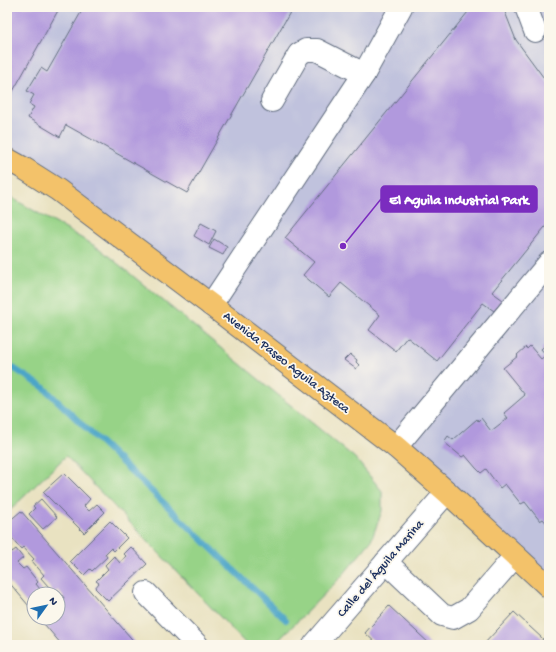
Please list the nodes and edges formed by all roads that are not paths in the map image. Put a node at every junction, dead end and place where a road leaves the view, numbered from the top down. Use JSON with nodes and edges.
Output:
{"nodes":[{"id":1,"x":401,"y":7,"type":"edge"},
{"id":2,"x":526,"y":7,"type":"edge"},
{"id":3,"x":535,"y":31,"type":"dead end"},
{"id":4,"x":364,"y":74,"type":"junction"},
{"id":5,"x":272,"y":101,"type":"dead end"},
{"id":6,"x":7,"y":159,"type":"edge"},
{"id":7,"x":549,"y":264,"type":"edge"},
{"id":8,"x":211,"y":305,"type":"junction"},
{"id":9,"x":396,"y":447,"type":"junction"},
{"id":10,"x":447,"y":492,"type":"junction"},
{"id":11,"x":515,"y":556,"type":"junction"},
{"id":12,"x":386,"y":562,"type":"junction"},
{"id":13,"x":549,"y":587,"type":"edge"},
{"id":14,"x":146,"y":593,"type":"dead end"},
{"id":15,"x":197,"y":645,"type":"edge"},
{"id":16,"x":314,"y":645,"type":"edge"}],
"edges":[{"from":1,"to":4,"type":"street"},
{"from":2,"to":3,"type":"street"},
{"from":4,"to":5,"type":"street"},
{"from":4,"to":8,"type":"street"},
{"from":6,"to":8,"type":"main road","name":"Avenida Paseo Aguila Azteca"},
{"from":7,"to":9,"type":"street"},
{"from":8,"to":9,"type":"main road","name":"Avenida Paseo Aguila Azteca"},
{"from":9,"to":10,"type":"main road","name":"Avenida Paseo Aguila Azteca"},
{"from":10,"to":11,"type":"main road","name":"Avenida Paseo Aguila Azteca"},
{"from":10,"to":12,"type":"street","name":"Calle del Águila Marina"},
{"from":11,"to":12,"type":"street"},
{"from":11,"to":13,"type":"main road","name":"Avenida Paseo Aguila Azteca"},
{"from":12,"to":16,"type":"street","name":"Calle del Águila Marina"},
{"from":14,"to":15,"type":"street"}]}
